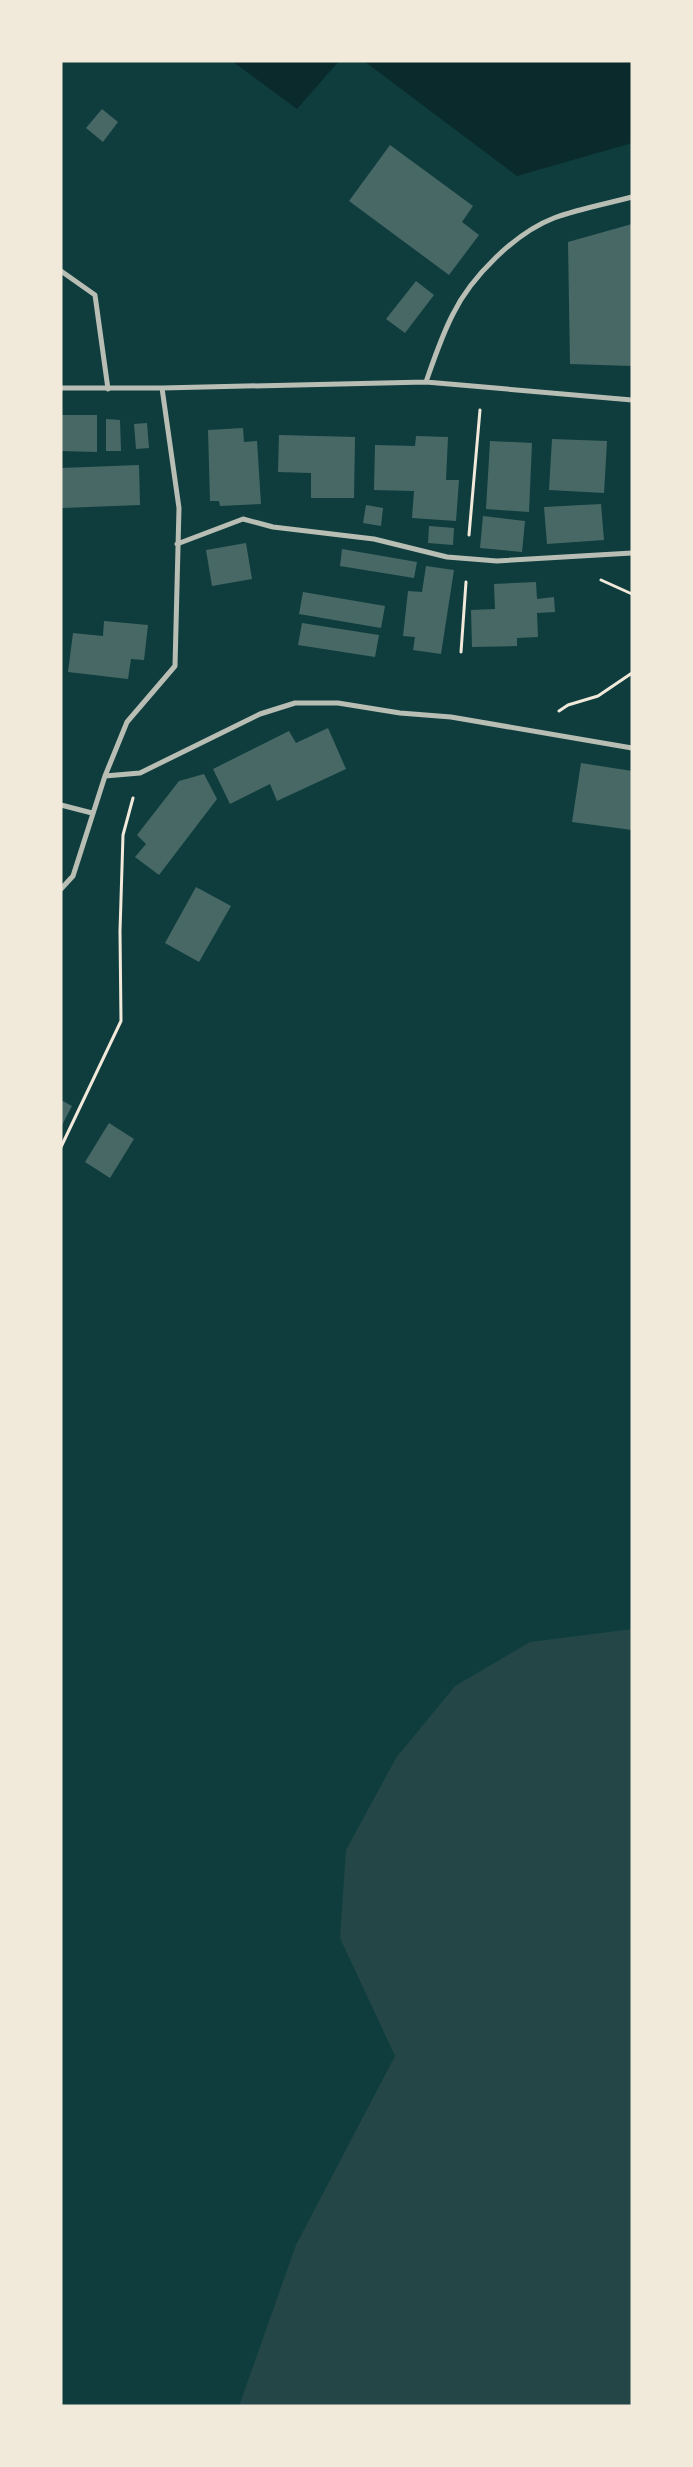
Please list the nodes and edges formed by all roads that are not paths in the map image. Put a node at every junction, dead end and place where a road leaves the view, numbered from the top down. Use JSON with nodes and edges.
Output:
{"nodes":[{"id":1,"x":632,"y":197,"type":"edge"},
{"id":2,"x":61,"y":271,"type":"edge"},
{"id":3,"x":426,"y":382,"type":"junction"},
{"id":4,"x":61,"y":388,"type":"edge"},
{"id":5,"x":162,"y":388,"type":"junction"},
{"id":6,"x":108,"y":389,"type":"junction"},
{"id":7,"x":632,"y":400,"type":"edge"},
{"id":8,"x":177,"y":544,"type":"junction"},
{"id":9,"x":632,"y":553,"type":"edge"},
{"id":10,"x":632,"y":748,"type":"edge"},
{"id":11,"x":105,"y":776,"type":"junction"},
{"id":12,"x":61,"y":805,"type":"edge"},
{"id":13,"x":92,"y":813,"type":"junction"},
{"id":14,"x":61,"y":889,"type":"edge"}],
"edges":[{"from":1,"to":3,"type":"street"},
{"from":2,"to":6,"type":"street"},
{"from":3,"to":5,"type":"street"},
{"from":3,"to":7,"type":"street"},
{"from":4,"to":6,"type":"street"},
{"from":5,"to":6,"type":"street"},
{"from":5,"to":8,"type":"street"},
{"from":8,"to":9,"type":"street"},
{"from":8,"to":11,"type":"street"},
{"from":10,"to":11,"type":"street"},
{"from":11,"to":13,"type":"street"},
{"from":12,"to":13,"type":"street"},
{"from":13,"to":14,"type":"street"}]}
